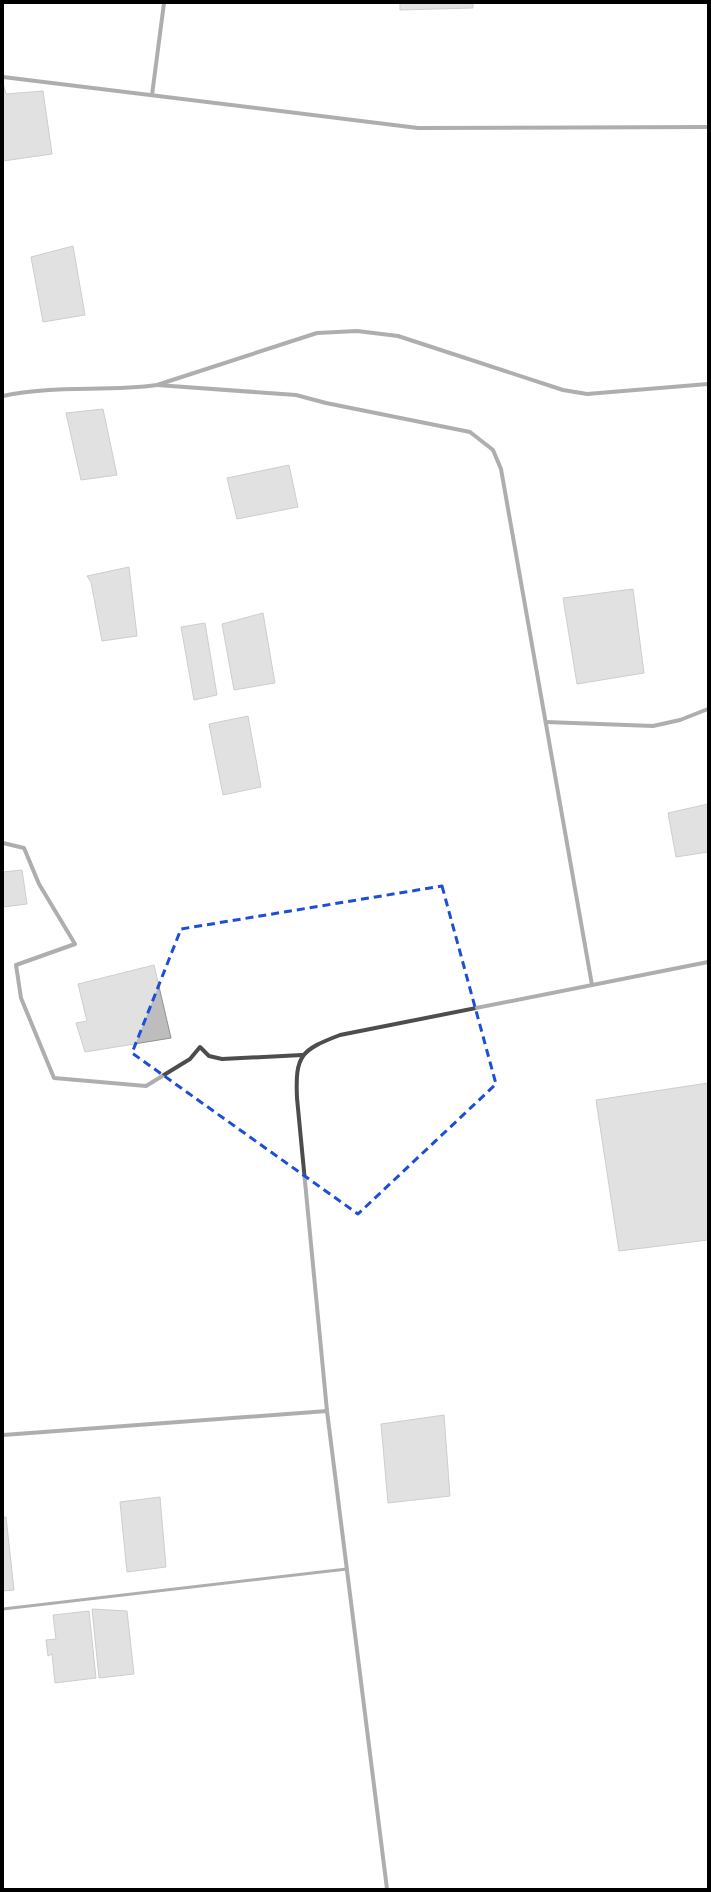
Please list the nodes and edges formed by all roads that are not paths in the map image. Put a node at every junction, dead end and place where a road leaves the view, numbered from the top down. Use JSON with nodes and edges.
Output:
{"nodes":[{"id":1,"x":164,"y":3,"type":"edge"},
{"id":2,"x":3,"y":76,"type":"edge"},
{"id":3,"x":152,"y":95,"type":"junction"},
{"id":4,"x":708,"y":127,"type":"edge"},
{"id":5,"x":708,"y":384,"type":"edge"},
{"id":6,"x":157,"y":385,"type":"junction"},
{"id":7,"x":3,"y":396,"type":"edge"},
{"id":8,"x":708,"y":709,"type":"edge"},
{"id":9,"x":546,"y":722,"type":"junction"},
{"id":10,"x":3,"y":843,"type":"edge"},
{"id":11,"x":708,"y":962,"type":"edge"},
{"id":12,"x":592,"y":985,"type":"junction"},
{"id":13,"x":302,"y":1055,"type":"junction"},
{"id":14,"x":327,"y":1410,"type":"junction"},
{"id":15,"x":3,"y":1435,"type":"edge"},
{"id":16,"x":347,"y":1569,"type":"junction"},
{"id":17,"x":3,"y":1609,"type":"edge"},
{"id":18,"x":386,"y":1889,"type":"edge"}],
"edges":[{"from":1,"to":3,"type":"street"},
{"from":2,"to":3,"type":"street"},
{"from":3,"to":4,"type":"street"},
{"from":5,"to":6,"type":"street"},
{"from":6,"to":7,"type":"street"},
{"from":6,"to":9,"type":"street"},
{"from":8,"to":9,"type":"street"},
{"from":9,"to":12,"type":"street"},
{"from":10,"to":13,"type":"street"},
{"from":11,"to":12,"type":"street"},
{"from":12,"to":13,"type":"street"},
{"from":13,"to":14,"type":"street"},
{"from":14,"to":15,"type":"street"},
{"from":14,"to":16,"type":"street"},
{"from":16,"to":17,"type":"lane"},
{"from":16,"to":18,"type":"street"}]}
